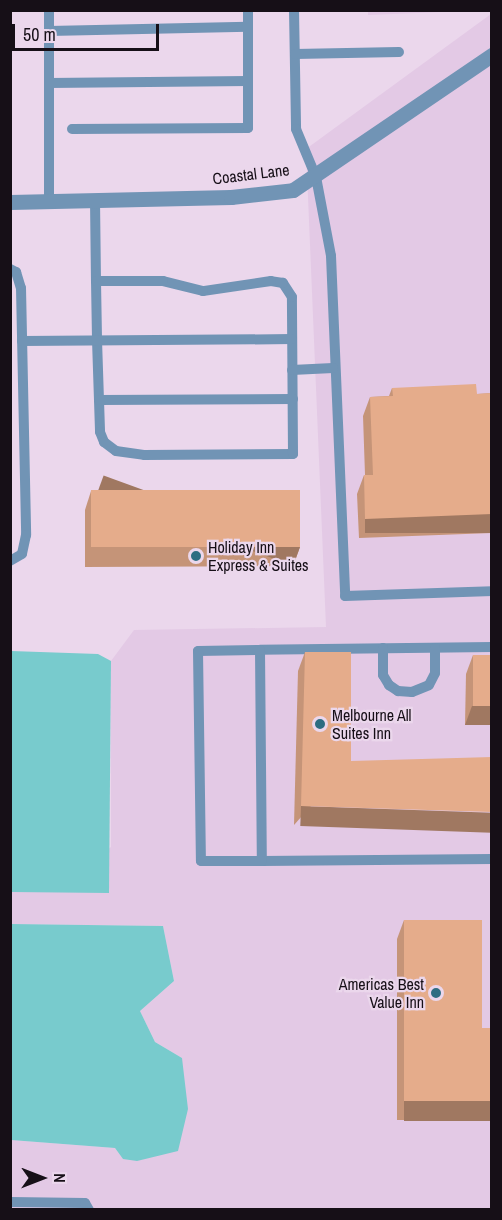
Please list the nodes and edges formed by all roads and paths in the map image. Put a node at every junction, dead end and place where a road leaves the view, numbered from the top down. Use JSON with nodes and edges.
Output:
{"nodes":[{"id":1,"x":49,"y":10,"type":"edge"},
{"id":2,"x":248,"y":10,"type":"edge"},
{"id":3,"x":294,"y":10,"type":"edge"},
{"id":4,"x":248,"y":27,"type":"junction"},
{"id":5,"x":49,"y":32,"type":"junction"},
{"id":6,"x":399,"y":52,"type":"dead end"},
{"id":7,"x":295,"y":54,"type":"junction"},
{"id":8,"x":492,"y":55,"type":"edge"},
{"id":9,"x":248,"y":81,"type":"junction"},
{"id":10,"x":49,"y":83,"type":"junction"},
{"id":11,"x":72,"y":129,"type":"dead end"},
{"id":12,"x":316,"y":177,"type":"junction"},
{"id":13,"x":95,"y":200,"type":"junction"},
{"id":14,"x":49,"y":201,"type":"junction"},
{"id":15,"x":10,"y":202,"type":"edge"},
{"id":16,"x":10,"y":269,"type":"edge"},
{"id":17,"x":96,"y":281,"type":"junction"},
{"id":18,"x":292,"y":339,"type":"junction"},
{"id":19,"x":97,"y":340,"type":"junction"},
{"id":20,"x":22,"y":341,"type":"junction"},
{"id":21,"x":333,"y":368,"type":"junction"},
{"id":22,"x":292,"y":370,"type":"junction"},
{"id":23,"x":293,"y":399,"type":"junction"},
{"id":24,"x":99,"y":400,"type":"junction"},
{"id":25,"x":10,"y":561,"type":"edge"},
{"id":26,"x":492,"y":591,"type":"edge"},
{"id":27,"x":492,"y":647,"type":"edge"},
{"id":28,"x":383,"y":648,"type":"junction"},
{"id":29,"x":435,"y":648,"type":"junction"},
{"id":30,"x":260,"y":650,"type":"junction"},
{"id":31,"x":492,"y":859,"type":"edge"},
{"id":32,"x":262,"y":861,"type":"junction"},
{"id":33,"x":10,"y":1202,"type":"edge"},
{"id":34,"x":89,"y":1209,"type":"edge"}],
"edges":[{"from":1,"to":5,"type":"lane"},
{"from":2,"to":4,"type":"lane"},
{"from":3,"to":7,"type":"lane"},
{"from":4,"to":5,"type":"lane"},
{"from":4,"to":9,"type":"lane"},
{"from":5,"to":10,"type":"lane"},
{"from":6,"to":7,"type":"lane"},
{"from":7,"to":12,"type":"lane"},
{"from":8,"to":12,"type":"street","name":"Coastal Lane"},
{"from":9,"to":10,"type":"lane"},
{"from":9,"to":11,"type":"lane"},
{"from":10,"to":14,"type":"lane"},
{"from":12,"to":13,"type":"street","name":"Coastal Lane"},
{"from":12,"to":21,"type":"lane"},
{"from":13,"to":14,"type":"street","name":"Coastal Lane"},
{"from":13,"to":17,"type":"lane"},
{"from":14,"to":15,"type":"street","name":"Coastal Lane"},
{"from":16,"to":20,"type":"lane"},
{"from":17,"to":18,"type":"lane"},
{"from":17,"to":19,"type":"lane"},
{"from":18,"to":19,"type":"lane"},
{"from":18,"to":22,"type":"lane"},
{"from":19,"to":20,"type":"lane"},
{"from":19,"to":24,"type":"lane"},
{"from":20,"to":25,"type":"lane"},
{"from":21,"to":22,"type":"lane"},
{"from":21,"to":26,"type":"lane"},
{"from":22,"to":23,"type":"lane"},
{"from":23,"to":24,"type":"lane"},
{"from":23,"to":24,"type":"lane"},
{"from":27,"to":29,"type":"lane"},
{"from":28,"to":29,"type":"lane"},
{"from":28,"to":29,"type":"lane"},
{"from":28,"to":30,"type":"lane"},
{"from":30,"to":32,"type":"lane"},
{"from":30,"to":32,"type":"lane"},
{"from":31,"to":32,"type":"lane"},
{"from":33,"to":34,"type":"lane"}]}
